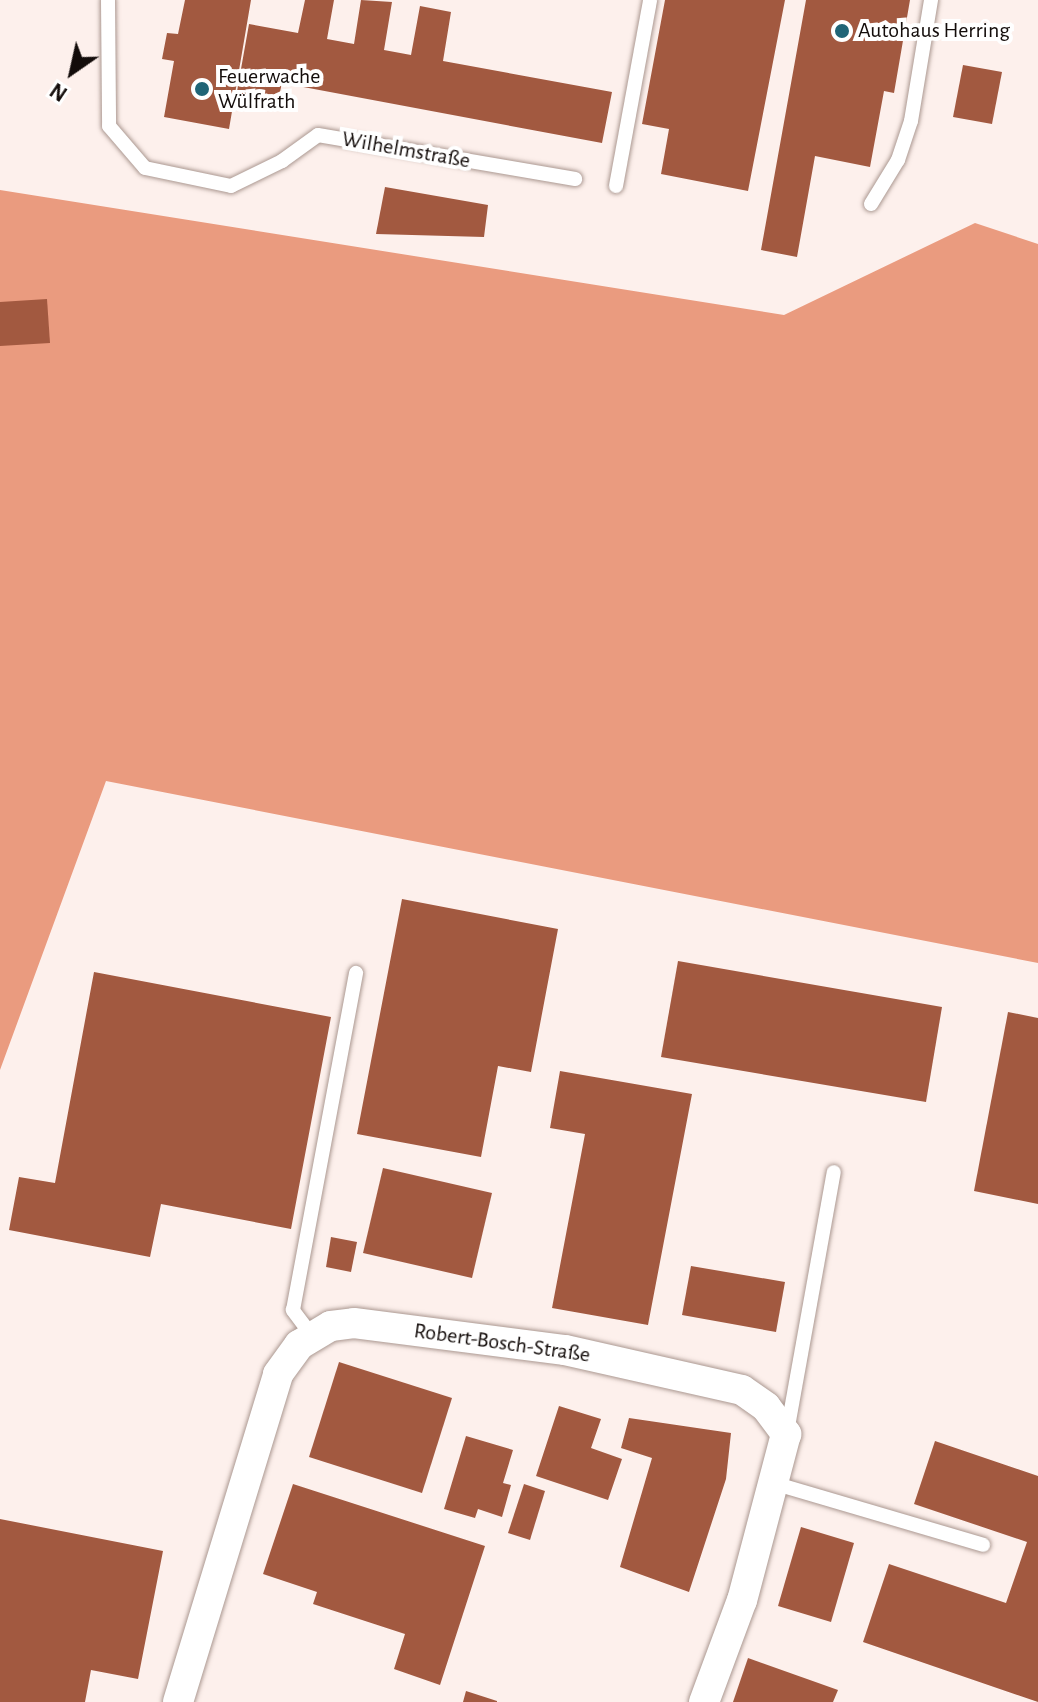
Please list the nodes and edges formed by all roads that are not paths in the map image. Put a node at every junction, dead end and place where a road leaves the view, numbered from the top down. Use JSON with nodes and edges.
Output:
{"nodes":[{"id":1,"x":108,"y":0,"type":"edge"},
{"id":2,"x":650,"y":0,"type":"edge"},
{"id":3,"x":931,"y":0,"type":"edge"},
{"id":4,"x":575,"y":179,"type":"dead end"},
{"id":5,"x":616,"y":186,"type":"dead end"},
{"id":6,"x":871,"y":204,"type":"dead end"},
{"id":7,"x":356,"y":973,"type":"dead end"},
{"id":8,"x":834,"y":1172,"type":"dead end"},
{"id":9,"x":313,"y":1337,"type":"junction"},
{"id":10,"x":786,"y":1434,"type":"junction"},
{"id":11,"x":773,"y":1483,"type":"junction"},
{"id":12,"x":983,"y":1545,"type":"dead end"},
{"id":13,"x":178,"y":1702,"type":"edge"},
{"id":14,"x":704,"y":1702,"type":"edge"}],
"edges":[{"from":1,"to":4,"type":"lane","name":"Wilhelmstraße"},
{"from":2,"to":5,"type":"lane"},
{"from":3,"to":6,"type":"lane"},
{"from":7,"to":9,"type":"lane"},
{"from":8,"to":10,"type":"lane"},
{"from":9,"to":10,"type":"street","name":"Robert-Bosch-Straße"},
{"from":9,"to":13,"type":"street","name":"Robert-Bosch-Straße"},
{"from":10,"to":11,"type":"street"},
{"from":11,"to":12,"type":"lane"},
{"from":11,"to":14,"type":"street"}]}
